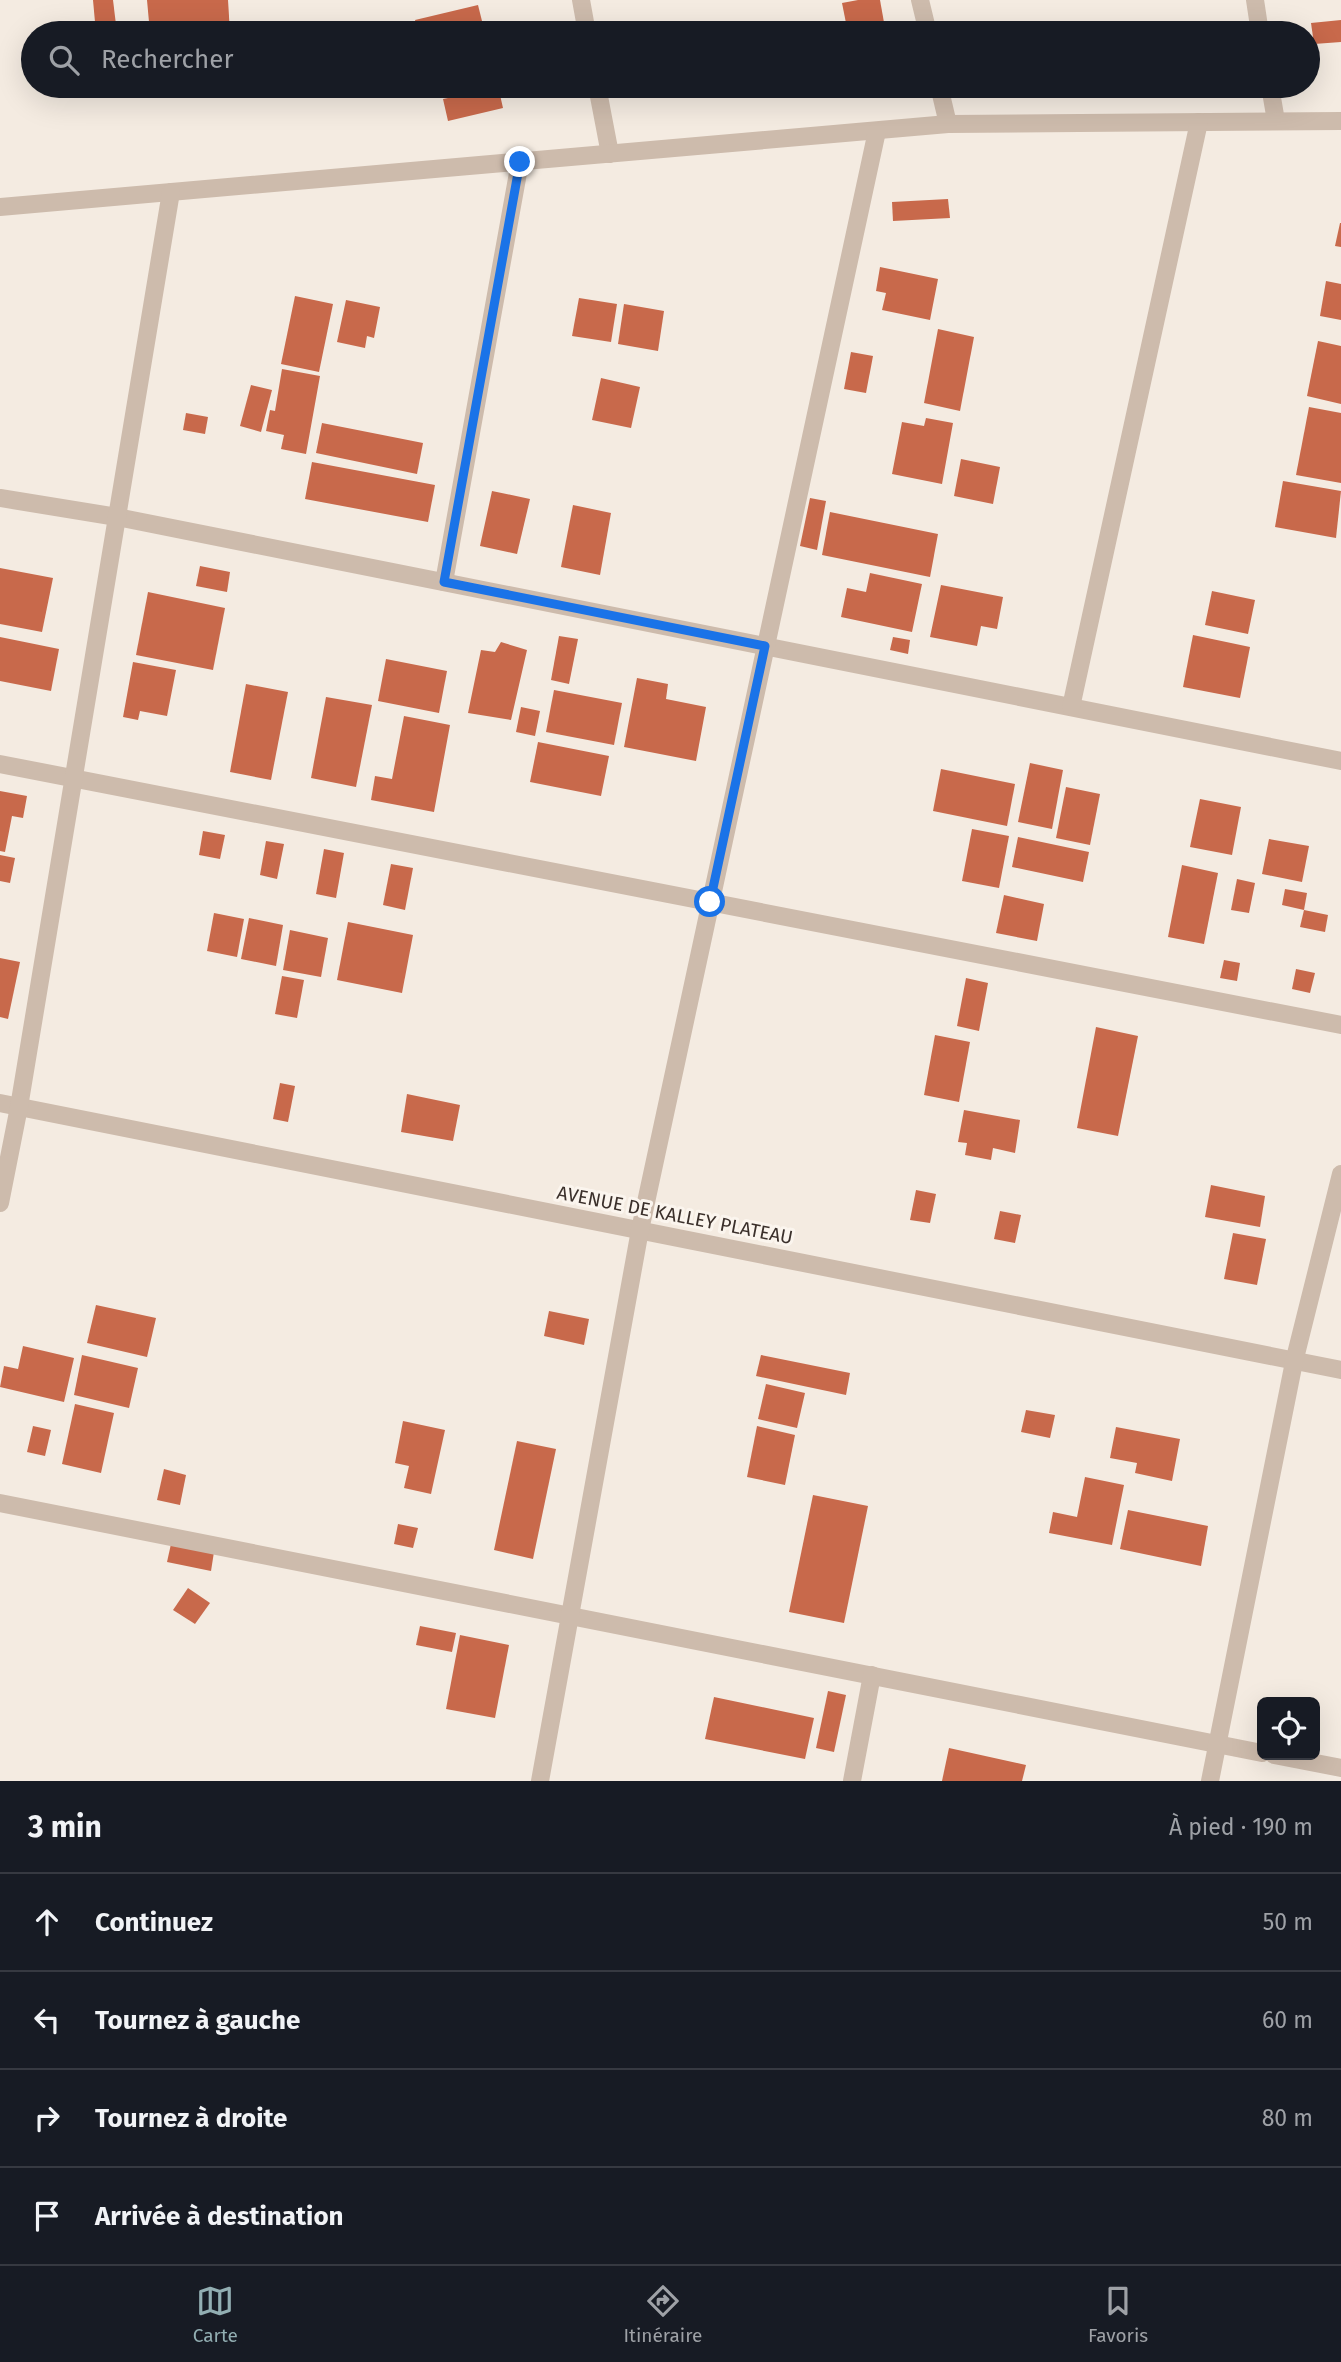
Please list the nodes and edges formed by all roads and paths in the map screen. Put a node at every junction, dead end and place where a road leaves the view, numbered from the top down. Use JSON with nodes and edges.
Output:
{"nodes":[{"id":1,"x":581,"y":0,"type":"edge"},
{"id":2,"x":920,"y":0,"type":"edge"},
{"id":3,"x":1255,"y":0,"type":"edge"},
{"id":4,"x":585,"y":21,"type":"edge"},
{"id":5,"x":925,"y":21,"type":"edge"},
{"id":6,"x":1259,"y":21,"type":"edge"},
{"id":7,"x":599,"y":98,"type":"edge"},
{"id":8,"x":942,"y":98,"type":"edge"},
{"id":9,"x":1271,"y":98,"type":"edge"},
{"id":10,"x":1276,"y":121,"type":"junction"},
{"id":11,"x":1341,"y":121,"type":"edge"},
{"id":12,"x":1199,"y":122,"type":"junction"},
{"id":13,"x":948,"y":124,"type":"junction"},
{"id":14,"x":877,"y":131,"type":"junction"},
{"id":15,"x":610,"y":154,"type":"junction"},
{"id":16,"x":520,"y":162,"type":"junction"},
{"id":17,"x":171,"y":192,"type":"junction"},
{"id":18,"x":0,"y":207,"type":"edge"},
{"id":19,"x":0,"y":498,"type":"edge"},
{"id":20,"x":117,"y":517,"type":"junction"},
{"id":21,"x":444,"y":582,"type":"junction"},
{"id":22,"x":765,"y":646,"type":"junction"},
{"id":23,"x":1071,"y":707,"type":"junction"},
{"id":24,"x":1341,"y":761,"type":"edge"},
{"id":25,"x":0,"y":764,"type":"edge"},
{"id":26,"x":74,"y":778,"type":"junction"},
{"id":27,"x":710,"y":902,"type":"junction"},
{"id":28,"x":1341,"y":1026,"type":"edge"},
{"id":29,"x":0,"y":1103,"type":"edge"},
{"id":30,"x":19,"y":1107,"type":"junction"},
{"id":31,"x":1341,"y":1174,"type":"edge"},
{"id":32,"x":0,"y":1203,"type":"edge"},
{"id":33,"x":640,"y":1230,"type":"junction"},
{"id":34,"x":1294,"y":1362,"type":"junction"},
{"id":35,"x":1341,"y":1370,"type":"edge"},
{"id":36,"x":0,"y":1503,"type":"edge"},
{"id":37,"x":570,"y":1616,"type":"junction"},
{"id":38,"x":872,"y":1675,"type":"junction"},
{"id":39,"x":1217,"y":1744,"type":"junction"},
{"id":40,"x":1257,"y":1751,"type":"edge"},
{"id":41,"x":1300,"y":1760,"type":"edge"},
{"id":42,"x":1341,"y":1768,"type":"edge"},
{"id":43,"x":540,"y":1781,"type":"edge"},
{"id":44,"x":852,"y":1781,"type":"edge"},
{"id":45,"x":1210,"y":1781,"type":"edge"}],
"edges":[{"from":1,"to":4,"type":"street"},
{"from":2,"to":5,"type":"street"},
{"from":3,"to":6,"type":"street"},
{"from":7,"to":15,"type":"street"},
{"from":8,"to":13,"type":"street"},
{"from":9,"to":10,"type":"street"},
{"from":10,"to":11,"type":"street"},
{"from":10,"to":12,"type":"street"},
{"from":12,"to":13,"type":"street"},
{"from":12,"to":23,"type":"street"},
{"from":13,"to":14,"type":"street"},
{"from":14,"to":15,"type":"street"},
{"from":14,"to":22,"type":"street"},
{"from":15,"to":16,"type":"street"},
{"from":16,"to":17,"type":"street"},
{"from":16,"to":21,"type":"street"},
{"from":17,"to":18,"type":"street"},
{"from":17,"to":20,"type":"street"},
{"from":19,"to":20,"type":"street"},
{"from":20,"to":21,"type":"street"},
{"from":20,"to":26,"type":"street"},
{"from":21,"to":22,"type":"street"},
{"from":22,"to":23,"type":"street"},
{"from":22,"to":27,"type":"street"},
{"from":23,"to":24,"type":"street"},
{"from":25,"to":26,"type":"street"},
{"from":26,"to":27,"type":"street"},
{"from":26,"to":30,"type":"street"},
{"from":27,"to":28,"type":"street"},
{"from":27,"to":33,"type":"street"},
{"from":29,"to":30,"type":"street","name":"AVENUE DE KALLEY PLATEAU"},
{"from":30,"to":32,"type":"street"},
{"from":30,"to":33,"type":"street","name":"AVENUE DE KALLEY PLATEAU"},
{"from":31,"to":34,"type":"street"},
{"from":33,"to":34,"type":"street","name":"AVENUE DE KALLEY PLATEAU"},
{"from":33,"to":37,"type":"street"},
{"from":34,"to":35,"type":"street","name":"AVENUE DE KALLEY PLATEAU"},
{"from":34,"to":39,"type":"street"},
{"from":36,"to":37,"type":"street"},
{"from":37,"to":38,"type":"street"},
{"from":37,"to":43,"type":"street"},
{"from":38,"to":39,"type":"street"},
{"from":38,"to":44,"type":"street"},
{"from":39,"to":40,"type":"street"},
{"from":39,"to":45,"type":"street"},
{"from":41,"to":42,"type":"street"}]}
